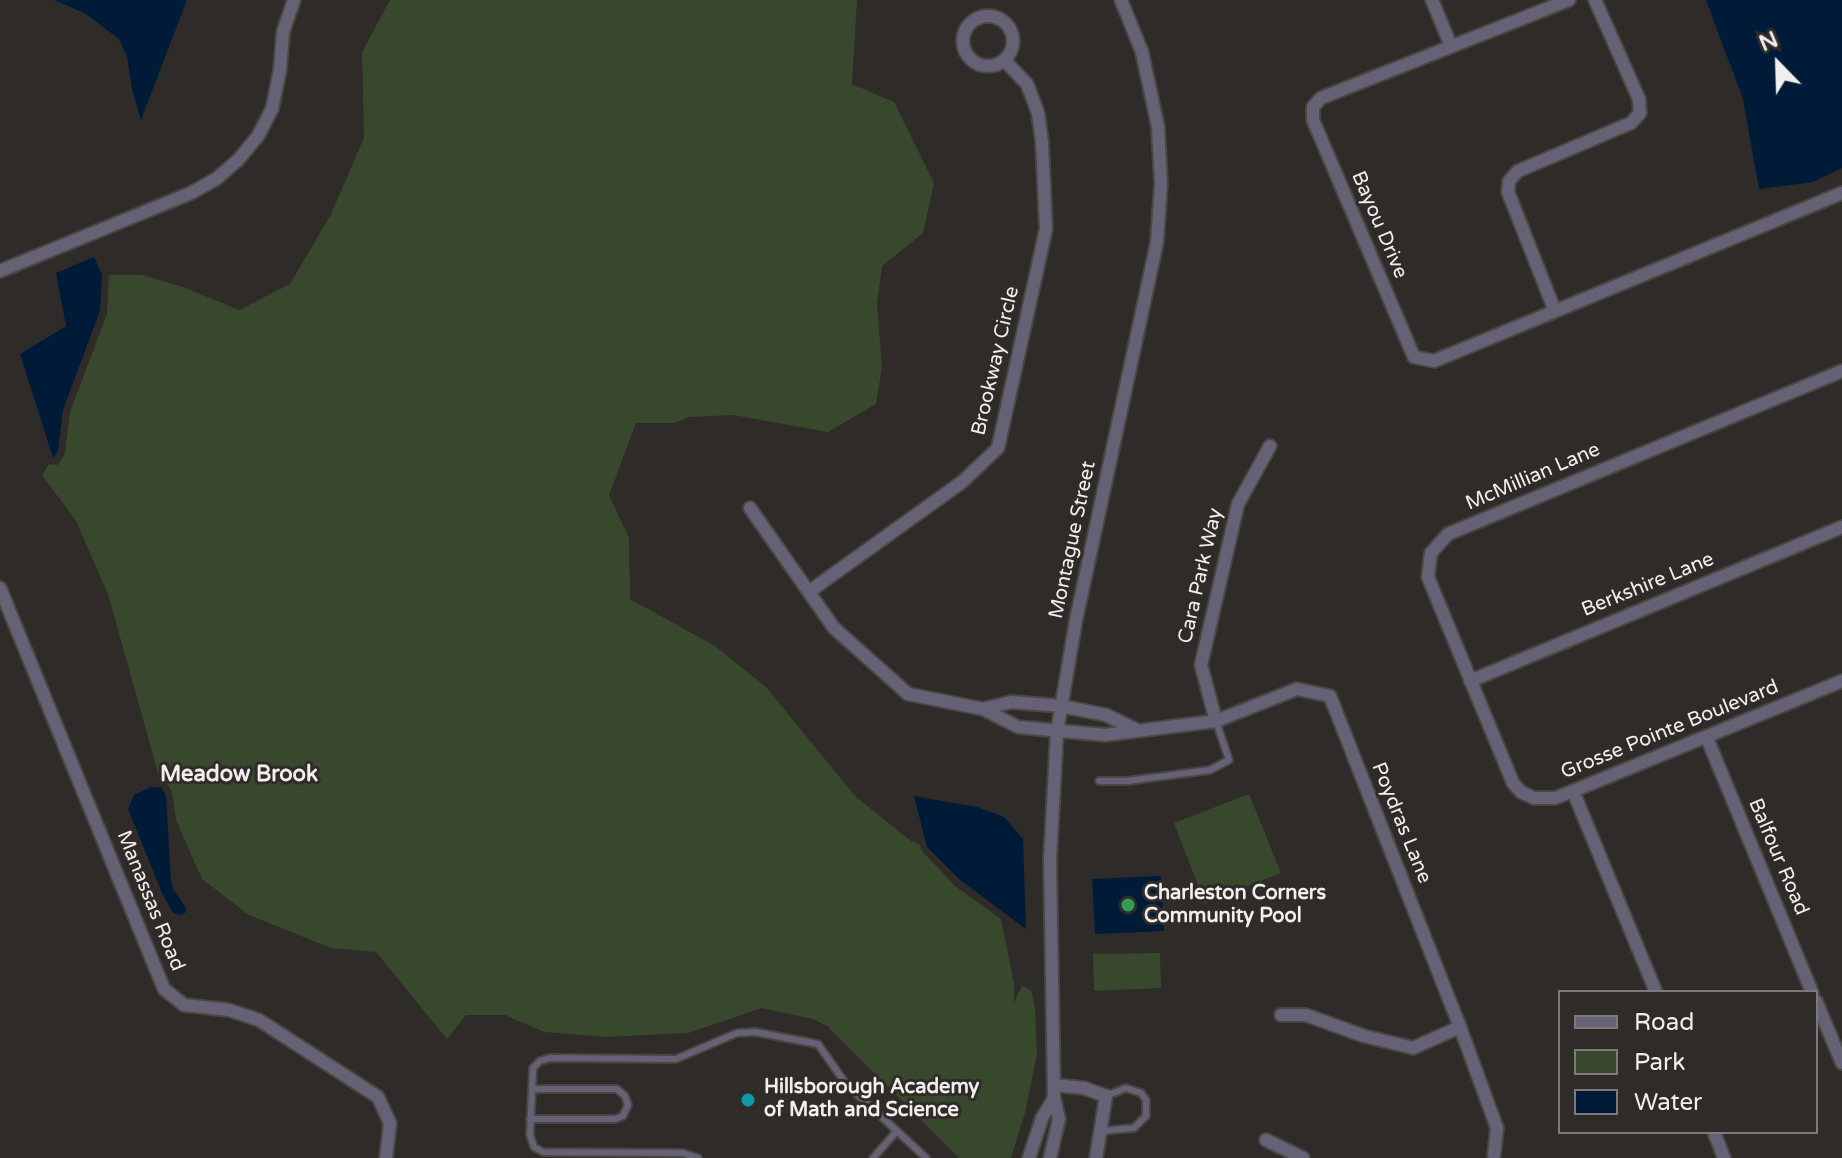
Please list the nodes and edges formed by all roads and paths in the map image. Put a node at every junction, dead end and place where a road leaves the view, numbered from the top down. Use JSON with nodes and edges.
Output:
{"nodes":[{"id":1,"x":294,"y":0,"type":"edge"},
{"id":2,"x":1121,"y":0,"type":"edge"},
{"id":3,"x":1432,"y":0,"type":"edge"},
{"id":4,"x":1569,"y":0,"type":"edge"},
{"id":5,"x":1595,"y":0,"type":"edge"},
{"id":6,"x":1451,"y":46,"type":"junction"},
{"id":7,"x":1004,"y":60,"type":"junction"},
{"id":8,"x":1842,"y":193,"type":"edge"},
{"id":9,"x":0,"y":271,"type":"edge"},
{"id":10,"x":1555,"y":311,"type":"junction"},
{"id":11,"x":1842,"y":371,"type":"edge"},
{"id":12,"x":1270,"y":446,"type":"dead end"},
{"id":13,"x":750,"y":508,"type":"dead end"},
{"id":14,"x":1842,"y":527,"type":"edge"},
{"id":15,"x":0,"y":588,"type":"edge"},
{"id":16,"x":810,"y":591,"type":"junction"},
{"id":17,"x":1470,"y":681,"type":"junction"},
{"id":18,"x":1841,"y":685,"type":"edge"},
{"id":19,"x":1061,"y":706,"type":"junction"},
{"id":20,"x":983,"y":709,"type":"junction"},
{"id":21,"x":1216,"y":721,"type":"junction"},
{"id":22,"x":1135,"y":729,"type":"junction"},
{"id":23,"x":1057,"y":732,"type":"junction"},
{"id":24,"x":1707,"y":738,"type":"junction"},
{"id":25,"x":1495,"y":740,"type":"joint"},
{"id":26,"x":1099,"y":781,"type":"dead end"},
{"id":27,"x":1573,"y":791,"type":"junction"},
{"id":28,"x":1655,"y":990,"type":"edge"},
{"id":29,"x":1811,"y":990,"type":"edge"},
{"id":30,"x":1818,"y":1006,"type":"edge"},
{"id":31,"x":1281,"y":1015,"type":"dead end"},
{"id":32,"x":1460,"y":1027,"type":"junction"},
{"id":33,"x":1842,"y":1063,"type":"edge"},
{"id":34,"x":844,"y":1081,"type":"dead end"},
{"id":35,"x":532,"y":1089,"type":"junction"},
{"id":36,"x":1054,"y":1092,"type":"junction"},
{"id":37,"x":856,"y":1093,"type":"dead end"},
{"id":38,"x":1106,"y":1096,"type":"junction"},
{"id":39,"x":530,"y":1119,"type":"junction"},
{"id":40,"x":1101,"y":1131,"type":"junction"},
{"id":41,"x":896,"y":1132,"type":"junction"},
{"id":42,"x":1715,"y":1134,"type":"edge"},
{"id":43,"x":1266,"y":1140,"type":"dead end"},
{"id":44,"x":1494,"y":1155,"type":"dead end"},
{"id":45,"x":386,"y":1158,"type":"edge"},
{"id":46,"x":698,"y":1158,"type":"edge"},
{"id":47,"x":873,"y":1158,"type":"edge"},
{"id":48,"x":926,"y":1158,"type":"edge"},
{"id":49,"x":1029,"y":1158,"type":"edge"},
{"id":50,"x":1050,"y":1158,"type":"edge"},
{"id":51,"x":1096,"y":1158,"type":"edge"},
{"id":52,"x":1303,"y":1158,"type":"edge"},
{"id":53,"x":1724,"y":1158,"type":"edge"}],
"edges":[{"from":1,"to":9,"type":"street"},
{"from":2,"to":19,"type":"street","name":"Montague Street"},
{"from":3,"to":6,"type":"street"},
{"from":4,"to":6,"type":"street","name":"Bayou Drive"},
{"from":5,"to":10,"type":"street"},
{"from":6,"to":10,"type":"street","name":"Bayou Drive"},
{"from":7,"to":7,"type":"street"},
{"from":7,"to":16,"type":"street","name":"Brookway Circle"},
{"from":8,"to":10,"type":"street","name":"Bayou Drive"},
{"from":11,"to":17,"type":"street","name":"McMillian Lane"},
{"from":12,"to":21,"type":"street","name":"Cara Park Way"},
{"from":13,"to":16,"type":"street","name":"Poydras Lane"},
{"from":14,"to":17,"type":"street","name":"Berkshire Lane"},
{"from":15,"to":45,"type":"street","name":"Manassas Road"},
{"from":16,"to":20,"type":"street","name":"Poydras Lane"},
{"from":17,"to":25,"type":"street","name":"McMillian Lane"},
{"from":18,"to":24,"type":"street","name":"Grosse Pointe Boulevard"},
{"from":19,"to":20,"type":"street","name":"Poydras Lane"},
{"from":19,"to":22,"type":"street","name":"Poydras Lane"},
{"from":19,"to":23,"type":"street","name":"Montague Street"},
{"from":20,"to":23,"type":"street","name":"Poydras Lane"},
{"from":21,"to":22,"type":"street","name":"Poydras Lane"},
{"from":21,"to":26,"type":"lane"},
{"from":21,"to":32,"type":"street","name":"Poydras Lane"},
{"from":22,"to":23,"type":"street","name":"Poydras Lane"},
{"from":23,"to":36,"type":"street","name":"Montague Street"},
{"from":24,"to":27,"type":"street","name":"Grosse Pointe Boulevard"},
{"from":24,"to":29,"type":"street","name":"Balfour Road"},
{"from":25,"to":27,"type":"street","name":"Grosse Pointe Boulevard"},
{"from":27,"to":28,"type":"street"},
{"from":30,"to":33,"type":"street"},
{"from":31,"to":32,"type":"street"},
{"from":32,"to":44,"type":"street","name":"Poydras Lane"},
{"from":34,"to":35,"type":"lane"},
{"from":35,"to":39,"type":"lane"},
{"from":35,"to":39,"type":"lane"},
{"from":36,"to":38,"type":"street"},
{"from":36,"to":49,"type":"street","name":"Montague Street"},
{"from":36,"to":50,"type":"street","name":"Montague Street"},
{"from":37,"to":41,"type":"lane"},
{"from":38,"to":40,"type":"street"},
{"from":38,"to":40,"type":"lane"},
{"from":39,"to":46,"type":"lane"},
{"from":40,"to":51,"type":"street"},
{"from":41,"to":47,"type":"lane"},
{"from":41,"to":48,"type":"lane"},
{"from":42,"to":53,"type":"street"},
{"from":43,"to":52,"type":"street"}]}
